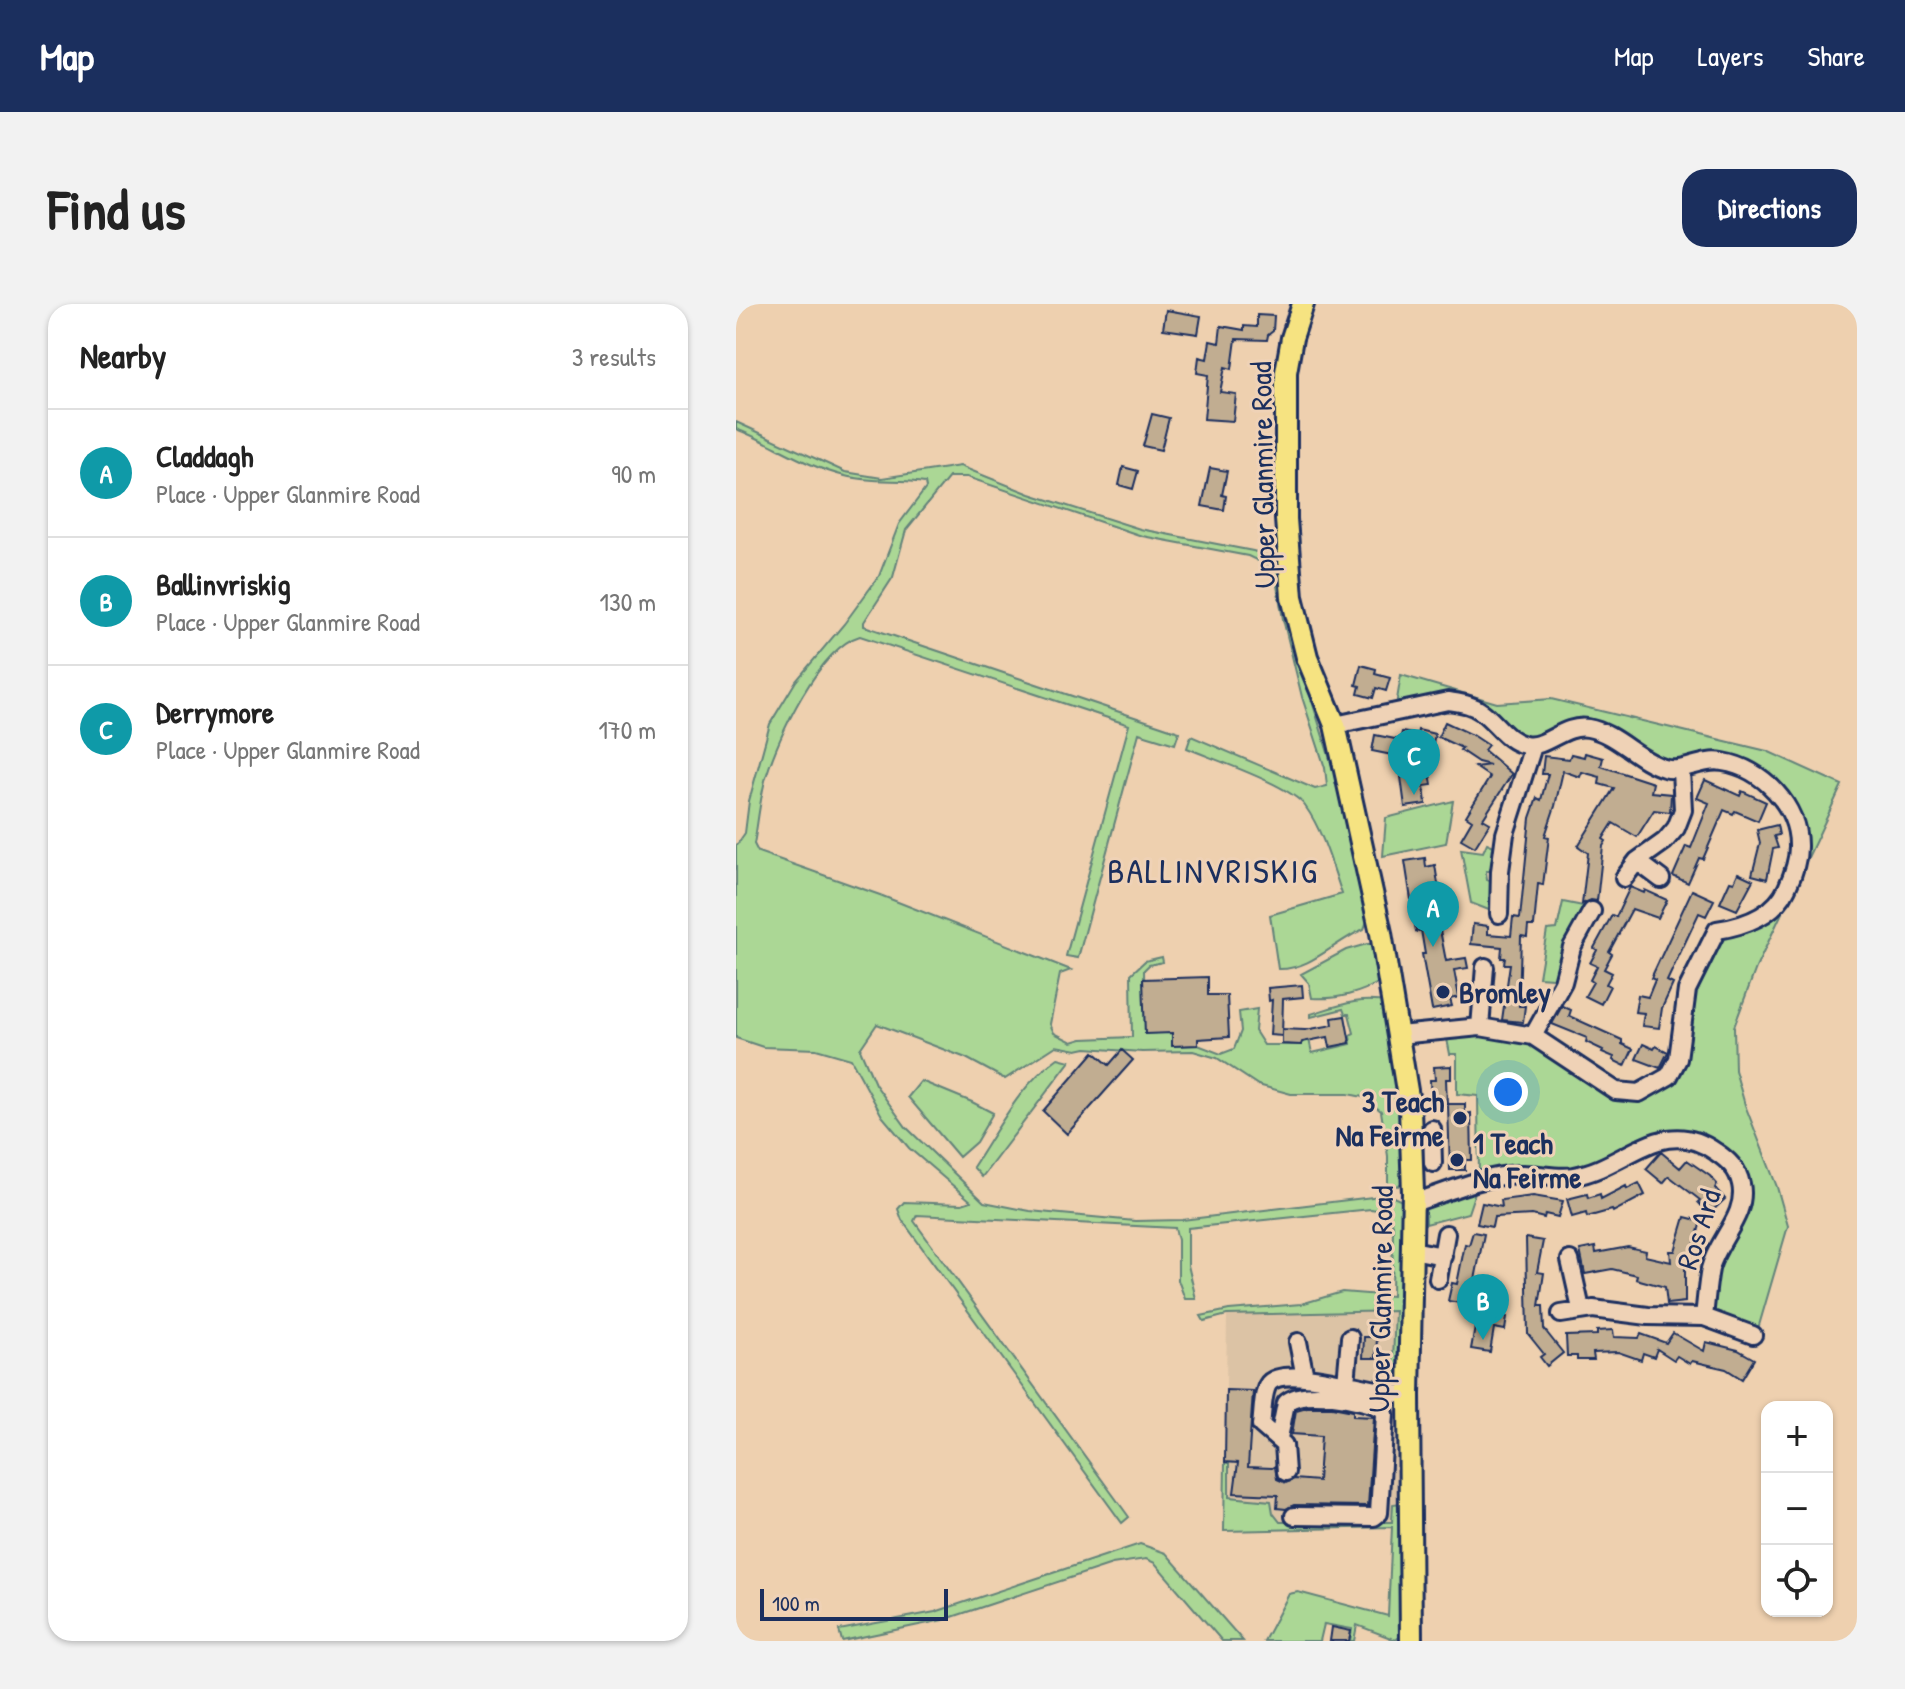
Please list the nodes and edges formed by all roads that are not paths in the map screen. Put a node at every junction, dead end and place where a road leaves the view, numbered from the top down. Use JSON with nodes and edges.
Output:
{"nodes":[{"id":1,"x":1303,"y":304,"type":"edge"},
{"id":2,"x":1335,"y":725,"type":"junction"},
{"id":3,"x":1533,"y":746,"type":"junction"},
{"id":4,"x":1681,"y":770,"type":"junction"},
{"id":5,"x":1637,"y":861,"type":"junction"},
{"id":6,"x":1624,"y":878,"type":"dead end"},
{"id":7,"x":1661,"y":879,"type":"dead end"},
{"id":8,"x":1592,"y":911,"type":"dead end"},
{"id":9,"x":1499,"y":914,"type":"dead end"},
{"id":10,"x":1485,"y":967,"type":"dead end"},
{"id":11,"x":1480,"y":1027,"type":"junction"},
{"id":12,"x":1399,"y":1035,"type":"junction"},
{"id":13,"x":1533,"y":1036,"type":"junction"},
{"id":14,"x":1411,"y":1144,"type":"junction"},
{"id":15,"x":1433,"y":1163,"type":"dead end"},
{"id":16,"x":1413,"y":1203,"type":"junction"},
{"id":17,"x":1446,"y":1234,"type":"dead end"},
{"id":18,"x":1412,"y":1250,"type":"junction"},
{"id":19,"x":1443,"y":1256,"type":"junction"},
{"id":20,"x":1570,"y":1260,"type":"dead end"},
{"id":21,"x":1438,"y":1279,"type":"dead end"},
{"id":22,"x":1581,"y":1309,"type":"junction"},
{"id":23,"x":1561,"y":1314,"type":"dead end"},
{"id":24,"x":1704,"y":1317,"type":"junction"},
{"id":25,"x":1753,"y":1335,"type":"dead end"},
{"id":26,"x":1350,"y":1338,"type":"dead end"},
{"id":27,"x":1298,"y":1342,"type":"dead end"},
{"id":28,"x":1305,"y":1377,"type":"junction"},
{"id":29,"x":1346,"y":1383,"type":"junction"},
{"id":30,"x":1409,"y":1395,"type":"junction"},
{"id":31,"x":1279,"y":1438,"type":"junction"},
{"id":32,"x":1383,"y":1468,"type":"junction"},
{"id":33,"x":1409,"y":1468,"type":"junction"},
{"id":34,"x":1286,"y":1472,"type":"dead end"},
{"id":35,"x":1294,"y":1516,"type":"dead end"},
{"id":36,"x":1411,"y":1641,"type":"edge"}],
"edges":[{"from":1,"to":2,"type":"main road","name":"Upper Glanmire Road"},
{"from":2,"to":3,"type":"street"},
{"from":2,"to":12,"type":"main road","name":"Upper Glanmire Road"},
{"from":3,"to":4,"type":"street"},
{"from":3,"to":9,"type":"street"},
{"from":4,"to":5,"type":"street"},
{"from":4,"to":13,"type":"street"},
{"from":5,"to":6,"type":"street"},
{"from":5,"to":7,"type":"street"},
{"from":8,"to":13,"type":"street"},
{"from":10,"to":11,"type":"street"},
{"from":11,"to":12,"type":"street"},
{"from":11,"to":13,"type":"street"},
{"from":12,"to":14,"type":"main road","name":"Upper Glanmire Road"},
{"from":14,"to":15,"type":"street"},
{"from":14,"to":16,"type":"main road","name":"Upper Glanmire Road"},
{"from":16,"to":18,"type":"main road","name":"Upper Glanmire Road"},
{"from":16,"to":24,"type":"street","name":"Ros Ard"},
{"from":17,"to":19,"type":"street"},
{"from":18,"to":19,"type":"street"},
{"from":18,"to":30,"type":"main road","name":"Upper Glanmire Road"},
{"from":19,"to":21,"type":"street"},
{"from":20,"to":22,"type":"street"},
{"from":22,"to":23,"type":"street","name":"Ros Ard"},
{"from":22,"to":24,"type":"street","name":"Ros Ard"},
{"from":24,"to":25,"type":"street","name":"Ros Ard"},
{"from":26,"to":29,"type":"street"},
{"from":27,"to":28,"type":"street"},
{"from":28,"to":29,"type":"street"},
{"from":28,"to":31,"type":"street"},
{"from":29,"to":30,"type":"street"},
{"from":30,"to":33,"type":"main road","name":"Upper Glanmire Road"},
{"from":31,"to":32,"type":"street"},
{"from":31,"to":34,"type":"street"},
{"from":32,"to":33,"type":"street"},
{"from":32,"to":35,"type":"street"},
{"from":33,"to":36,"type":"main road","name":"Upper Glanmire Road"}]}
